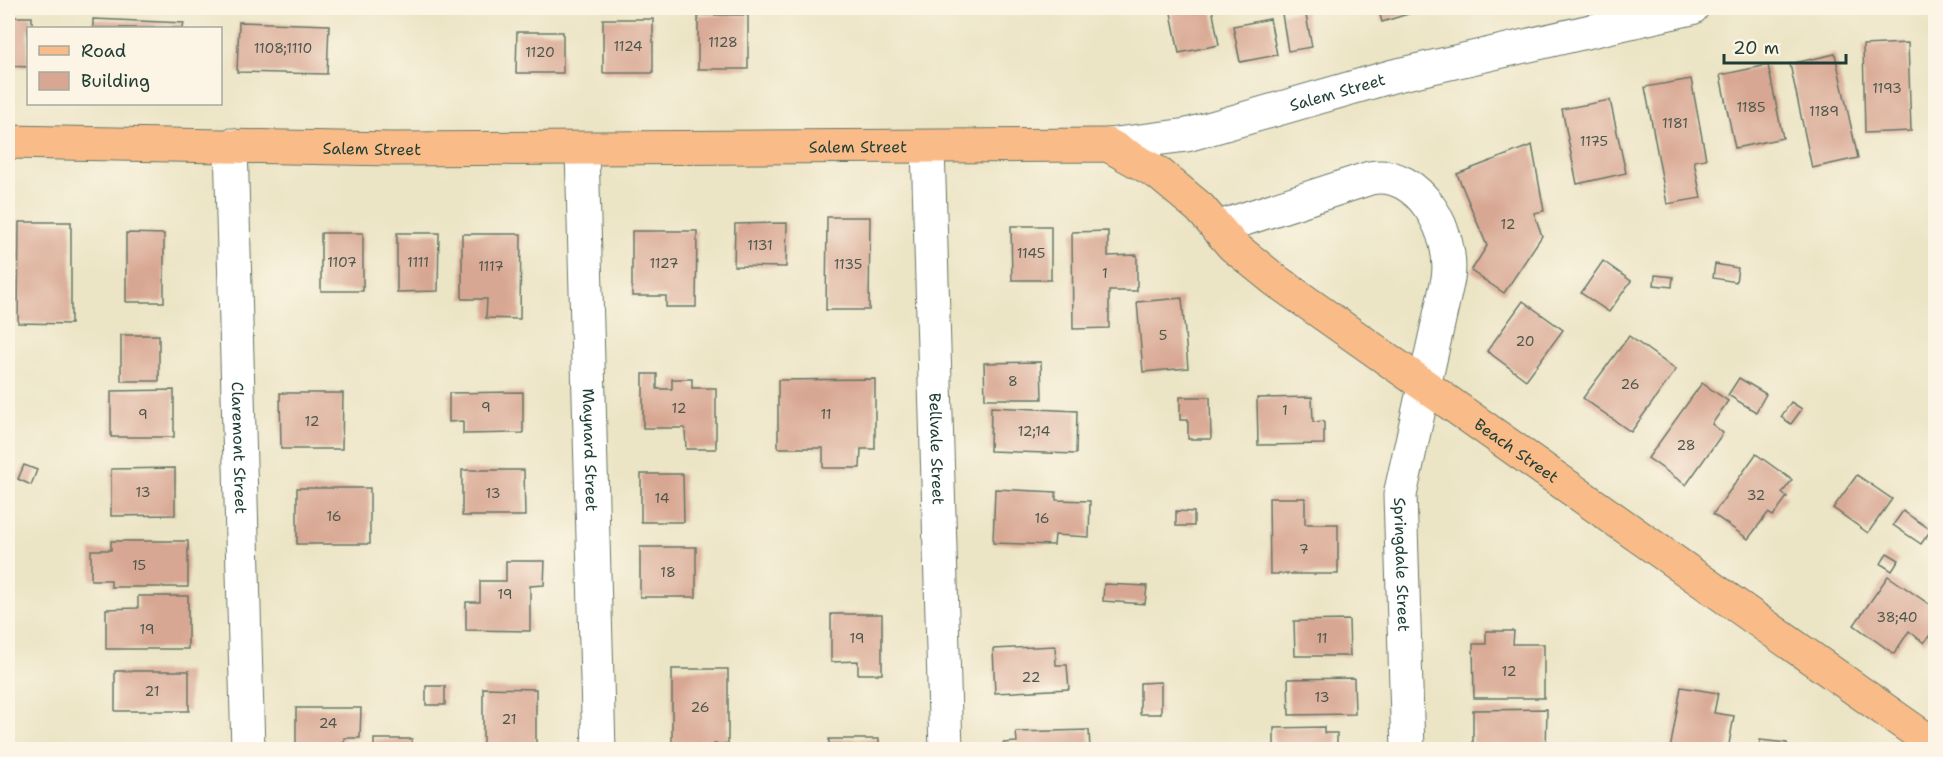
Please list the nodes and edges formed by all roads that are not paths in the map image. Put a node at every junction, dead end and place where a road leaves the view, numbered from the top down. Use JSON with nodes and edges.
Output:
{"nodes":[{"id":1,"x":1692,"y":8,"type":"edge"},
{"id":2,"x":8,"y":142,"type":"edge"},
{"id":3,"x":231,"y":145,"type":"junction"},
{"id":4,"x":1108,"y":145,"type":"junction"},
{"id":5,"x":928,"y":147,"type":"junction"},
{"id":6,"x":582,"y":150,"type":"junction"},
{"id":7,"x":1217,"y":228,"type":"junction"},
{"id":8,"x":1422,"y":385,"type":"junction"},
{"id":9,"x":1935,"y":746,"type":"edge"},
{"id":10,"x":248,"y":750,"type":"edge"},
{"id":11,"x":599,"y":750,"type":"edge"},
{"id":12,"x":946,"y":750,"type":"edge"},
{"id":13,"x":1408,"y":750,"type":"edge"}],
"edges":[{"from":1,"to":4,"type":"street","name":"Salem Street"},
{"from":2,"to":3,"type":"main road","name":"Salem Street"},
{"from":3,"to":6,"type":"main road","name":"Salem Street"},
{"from":3,"to":10,"type":"street","name":"Claremont Street"},
{"from":4,"to":5,"type":"main road","name":"Salem Street"},
{"from":4,"to":7,"type":"main road","name":"Beach Street"},
{"from":5,"to":6,"type":"main road","name":"Salem Street"},
{"from":5,"to":12,"type":"street","name":"Bellvale Street"},
{"from":6,"to":11,"type":"street","name":"Maynard Street"},
{"from":7,"to":8,"type":"main road","name":"Beach Street"},
{"from":7,"to":8,"type":"street","name":"Springdale Street"},
{"from":8,"to":9,"type":"main road","name":"Beach Street"},
{"from":8,"to":13,"type":"street","name":"Springdale Street"}]}
